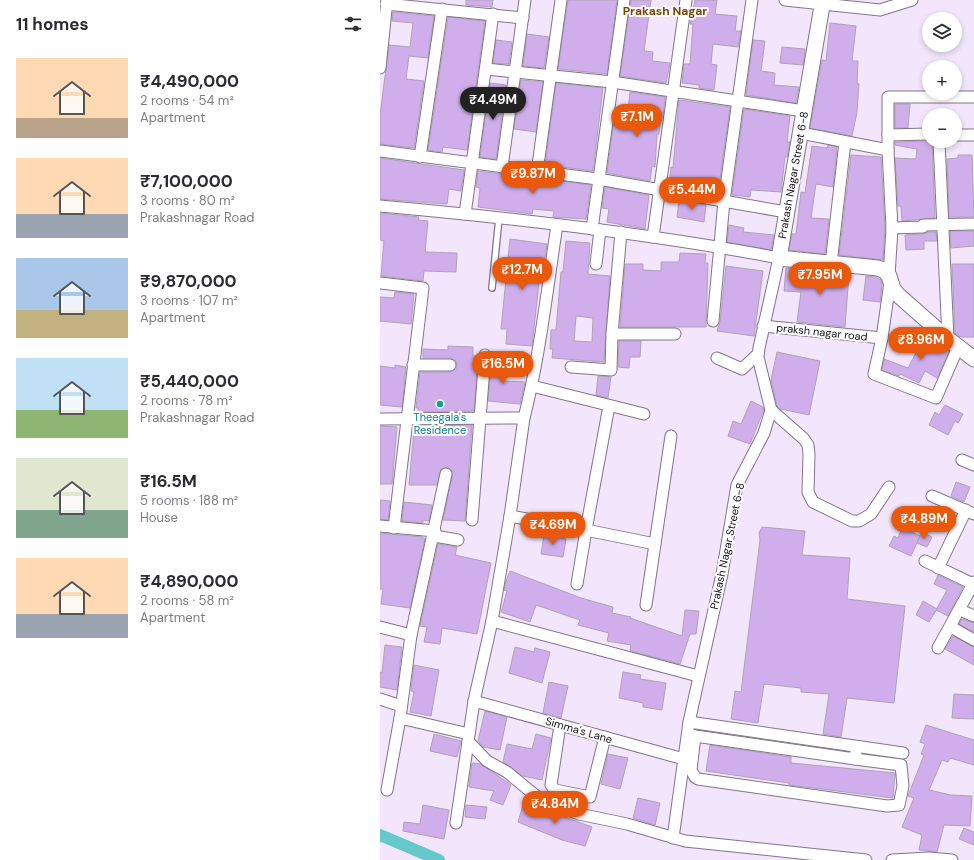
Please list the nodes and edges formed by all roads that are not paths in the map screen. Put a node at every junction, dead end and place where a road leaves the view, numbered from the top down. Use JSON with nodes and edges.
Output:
{"nodes":[{"id":1,"x":525,"y":0,"type":"edge"},
{"id":2,"x":561,"y":0,"type":"edge"},
{"id":3,"x":624,"y":0,"type":"edge"},
{"id":4,"x":686,"y":0,"type":"edge"},
{"id":5,"x":752,"y":0,"type":"edge"},
{"id":6,"x":785,"y":0,"type":"edge"},
{"id":7,"x":912,"y":0,"type":"edge"},
{"id":8,"x":387,"y":2,"type":"edge"},
{"id":9,"x":823,"y":2,"type":"edge"},
{"id":10,"x":880,"y":5,"type":"edge"},
{"id":11,"x":442,"y":9,"type":"junction"},
{"id":12,"x":493,"y":14,"type":"junction"},
{"id":13,"x":523,"y":18,"type":"junction"},
{"id":14,"x":380,"y":68,"type":"edge"},
{"id":15,"x":486,"y":69,"type":"junction"},
{"id":16,"x":515,"y":71,"type":"junction"},
{"id":17,"x":550,"y":76,"type":"junction"},
{"id":18,"x":612,"y":82,"type":"junction"},
{"id":19,"x":674,"y":91,"type":"junction"},
{"id":20,"x":974,"y":97,"type":"edge"},
{"id":21,"x":738,"y":100,"type":"junction"},
{"id":22,"x":804,"y":111,"type":"junction"},
{"id":23,"x":800,"y":134,"type":"junction"},
{"id":24,"x":922,"y":134,"type":"edge"},
{"id":25,"x":888,"y":135,"type":"junction"},
{"id":26,"x":962,"y":135,"type":"edge"},
{"id":27,"x":974,"y":135,"type":"edge"},
{"id":28,"x":845,"y":142,"type":"junction"},
{"id":29,"x":939,"y":148,"type":"edge"},
{"id":30,"x":888,"y":150,"type":"junction"},
{"id":31,"x":380,"y":151,"type":"edge"},
{"id":32,"x":420,"y":157,"type":"junction"},
{"id":33,"x":473,"y":164,"type":"junction"},
{"id":34,"x":502,"y":167,"type":"junction"},
{"id":35,"x":537,"y":172,"type":"junction"},
{"id":36,"x":598,"y":179,"type":"junction"},
{"id":37,"x":660,"y":189,"type":"junction"},
{"id":38,"x":724,"y":200,"type":"junction"},
{"id":39,"x":380,"y":206,"type":"edge"},
{"id":40,"x":786,"y":212,"type":"junction"},
{"id":41,"x":465,"y":214,"type":"junction"},
{"id":42,"x":499,"y":218,"type":"junction"},
{"id":43,"x":943,"y":224,"type":"junction"},
{"id":44,"x":974,"y":224,"type":"edge"},
{"id":45,"x":557,"y":225,"type":"junction"},
{"id":46,"x":892,"y":228,"type":"junction"},
{"id":47,"x":596,"y":229,"type":"junction"},
{"id":48,"x":621,"y":232,"type":"junction"},
{"id":49,"x":653,"y":237,"type":"junction"},
{"id":50,"x":719,"y":247,"type":"junction"},
{"id":51,"x":779,"y":258,"type":"junction"},
{"id":52,"x":596,"y":264,"type":"dead end"},
{"id":53,"x":831,"y":264,"type":"junction"},
{"id":54,"x":889,"y":279,"type":"junction"},
{"id":55,"x":380,"y":282,"type":"edge"},
{"id":56,"x":492,"y":288,"type":"dead end"},
{"id":57,"x":713,"y":321,"type":"dead end"},
{"id":58,"x":763,"y":326,"type":"junction"},
{"id":59,"x":612,"y":334,"type":"junction"},
{"id":60,"x":675,"y":334,"type":"dead end"},
{"id":61,"x":882,"y":338,"type":"junction"},
{"id":62,"x":953,"y":342,"type":"junction"},
{"id":63,"x":758,"y":354,"type":"junction"},
{"id":64,"x":485,"y":356,"type":"dead end"},
{"id":65,"x":717,"y":358,"type":"dead end"},
{"id":66,"x":974,"y":359,"type":"edge"},
{"id":67,"x":413,"y":364,"type":"junction"},
{"id":68,"x":450,"y":365,"type":"dead end"},
{"id":69,"x":571,"y":367,"type":"dead end"},
{"id":70,"x":532,"y":386,"type":"junction"},
{"id":71,"x":608,"y":406,"type":"junction"},
{"id":72,"x":772,"y":410,"type":"junction"},
{"id":73,"x":644,"y":414,"type":"dead end"},
{"id":74,"x":524,"y":418,"type":"junction"},
{"id":75,"x":380,"y":419,"type":"edge"},
{"id":76,"x":407,"y":419,"type":"junction"},
{"id":77,"x":480,"y":419,"type":"junction"},
{"id":78,"x":671,"y":436,"type":"dead end"},
{"id":79,"x":962,"y":460,"type":"dead end"},
{"id":80,"x":974,"y":465,"type":"edge"},
{"id":81,"x":446,"y":474,"type":"dead end"},
{"id":82,"x":889,"y":487,"type":"dead end"},
{"id":83,"x":932,"y":496,"type":"dead end"},
{"id":84,"x":970,"y":512,"type":"edge"},
{"id":85,"x":510,"y":516,"type":"junction"},
{"id":86,"x":472,"y":520,"type":"dead end"},
{"id":87,"x":380,"y":526,"type":"edge"},
{"id":88,"x":394,"y":528,"type":"junction"},
{"id":89,"x":586,"y":530,"type":"junction"},
{"id":90,"x":434,"y":534,"type":"junction"},
{"id":91,"x":458,"y":540,"type":"dead end"},
{"id":92,"x":655,"y":544,"type":"junction"},
{"id":93,"x":924,"y":561,"type":"dead end"},
{"id":94,"x":938,"y":568,"type":"junction"},
{"id":95,"x":973,"y":583,"type":"edge"},
{"id":96,"x":577,"y":584,"type":"dead end"},
{"id":97,"x":646,"y":604,"type":"dead end"},
{"id":98,"x":960,"y":610,"type":"junction"},
{"id":99,"x":974,"y":616,"type":"edge"},
{"id":100,"x":492,"y":621,"type":"junction"},
{"id":101,"x":950,"y":626,"type":"junction"},
{"id":102,"x":380,"y":627,"type":"edge"},
{"id":103,"x":411,"y":635,"type":"junction"},
{"id":104,"x":974,"y":640,"type":"edge"},
{"id":105,"x":938,"y":648,"type":"dead end"},
{"id":106,"x":698,"y":676,"type":"junction"},
{"id":107,"x":380,"y":700,"type":"edge"},
{"id":108,"x":474,"y":701,"type":"junction"},
{"id":109,"x":401,"y":706,"type":"junction"},
{"id":110,"x":400,"y":718,"type":"junction"},
{"id":111,"x":689,"y":722,"type":"junction"},
{"id":112,"x":560,"y":725,"type":"junction"},
{"id":113,"x":691,"y":735,"type":"junction"},
{"id":114,"x":468,"y":737,"type":"junction"},
{"id":115,"x":605,"y":737,"type":"junction"},
{"id":116,"x":856,"y":746,"type":"junction"},
{"id":117,"x":904,"y":753,"type":"dead end"},
{"id":118,"x":855,"y":758,"type":"junction"},
{"id":119,"x":684,"y":759,"type":"junction"},
{"id":120,"x":387,"y":790,"type":"dead end"},
{"id":121,"x":456,"y":823,"type":"dead end"},
{"id":122,"x":673,"y":838,"type":"junction"},
{"id":123,"x":866,"y":860,"type":"edge"},
{"id":124,"x":892,"y":860,"type":"edge"},
{"id":125,"x":952,"y":860,"type":"edge"}],
"edges":[{"from":1,"to":13,"type":"street"},
{"from":2,"to":17,"type":"street"},
{"from":3,"to":18,"type":"street"},
{"from":4,"to":19,"type":"street"},
{"from":5,"to":21,"type":"street"},
{"from":6,"to":9,"type":"street"},
{"from":7,"to":10,"type":"street"},
{"from":8,"to":11,"type":"street"},
{"from":8,"to":14,"type":"street"},
{"from":9,"to":10,"type":"street"},
{"from":9,"to":22,"type":"street","name":"Prakash Nagar Street 6-8"},
{"from":11,"to":12,"type":"street"},
{"from":11,"to":32,"type":"street"},
{"from":12,"to":13,"type":"street"},
{"from":12,"to":15,"type":"street"},
{"from":13,"to":16,"type":"street"},
{"from":15,"to":16,"type":"street"},
{"from":15,"to":33,"type":"street"},
{"from":16,"to":17,"type":"street"},
{"from":16,"to":34,"type":"street"},
{"from":17,"to":18,"type":"street"},
{"from":17,"to":35,"type":"street"},
{"from":18,"to":19,"type":"street"},
{"from":18,"to":36,"type":"street"},
{"from":19,"to":21,"type":"street"},
{"from":19,"to":37,"type":"street"},
{"from":20,"to":25,"type":"street"},
{"from":21,"to":22,"type":"street"},
{"from":21,"to":38,"type":"street"},
{"from":22,"to":23,"type":"street","name":"Prakash Nagar Street 6-8"},
{"from":23,"to":28,"type":"street"},
{"from":23,"to":40,"type":"street","name":"Prakash Nagar Street 6-8"},
{"from":24,"to":25,"type":"street"},
{"from":25,"to":30,"type":"street"},
{"from":26,"to":27,"type":"street"},
{"from":28,"to":30,"type":"street"},
{"from":28,"to":53,"type":"street"},
{"from":29,"to":43,"type":"street"},
{"from":30,"to":46,"type":"street"},
{"from":31,"to":32,"type":"street"},
{"from":32,"to":33,"type":"street"},
{"from":33,"to":34,"type":"street"},
{"from":33,"to":41,"type":"street"},
{"from":34,"to":35,"type":"street"},
{"from":35,"to":36,"type":"street"},
{"from":36,"to":37,"type":"street"},
{"from":36,"to":47,"type":"street"},
{"from":37,"to":38,"type":"street"},
{"from":37,"to":49,"type":"street"},
{"from":38,"to":40,"type":"street"},
{"from":38,"to":50,"type":"street"},
{"from":39,"to":41,"type":"street"},
{"from":40,"to":51,"type":"street","name":"Prakash Nagar Street 6-8"},
{"from":41,"to":42,"type":"street"},
{"from":42,"to":45,"type":"street"},
{"from":42,"to":56,"type":"lane"},
{"from":43,"to":44,"type":"street"},
{"from":43,"to":46,"type":"street"},
{"from":43,"to":62,"type":"street"},
{"from":45,"to":47,"type":"street"},
{"from":45,"to":70,"type":"street"},
{"from":46,"to":54,"type":"street"},
{"from":47,"to":48,"type":"street"},
{"from":47,"to":52,"type":"street"},
{"from":48,"to":49,"type":"street"},
{"from":48,"to":59,"type":"street"},
{"from":49,"to":50,"type":"street"},
{"from":50,"to":51,"type":"street"},
{"from":50,"to":57,"type":"street"},
{"from":51,"to":53,"type":"street"},
{"from":51,"to":58,"type":"street","name":"Prakash Nagar Street 6-8"},
{"from":53,"to":54,"type":"street"},
{"from":54,"to":61,"type":"street"},
{"from":54,"to":62,"type":"street"},
{"from":55,"to":67,"type":"street"},
{"from":58,"to":61,"type":"street","name":"praksh nagar road"},
{"from":58,"to":63,"type":"street","name":"Prakash Nagar Street 6-8"},
{"from":59,"to":60,"type":"street"},
{"from":59,"to":69,"type":"street"},
{"from":61,"to":62,"type":"street"},
{"from":62,"to":66,"type":"street"},
{"from":63,"to":65,"type":"street"},
{"from":63,"to":72,"type":"street","name":"Prakash Nagar Street 6-8"},
{"from":64,"to":77,"type":"street"},
{"from":67,"to":68,"type":"street"},
{"from":67,"to":76,"type":"street"},
{"from":70,"to":71,"type":"street"},
{"from":70,"to":74,"type":"street"},
{"from":71,"to":73,"type":"street"},
{"from":71,"to":89,"type":"street"},
{"from":72,"to":82,"type":"street"},
{"from":72,"to":106,"type":"street","name":"Prakash Nagar Street 6-8"},
{"from":74,"to":77,"type":"street"},
{"from":74,"to":85,"type":"street"},
{"from":75,"to":76,"type":"street"},
{"from":76,"to":77,"type":"street"},
{"from":76,"to":88,"type":"street"},
{"from":77,"to":86,"type":"street"},
{"from":78,"to":92,"type":"street"},
{"from":79,"to":80,"type":"street"},
{"from":81,"to":90,"type":"street"},
{"from":83,"to":84,"type":"street"},
{"from":84,"to":94,"type":"street"},
{"from":85,"to":89,"type":"street"},
{"from":85,"to":100,"type":"street"},
{"from":87,"to":88,"type":"street"},
{"from":88,"to":90,"type":"street"},
{"from":89,"to":92,"type":"street"},
{"from":89,"to":96,"type":"street"},
{"from":90,"to":91,"type":"street"},
{"from":90,"to":103,"type":"street"},
{"from":92,"to":97,"type":"street"},
{"from":93,"to":94,"type":"street"},
{"from":94,"to":95,"type":"street"},
{"from":95,"to":98,"type":"street"},
{"from":98,"to":99,"type":"street"},
{"from":98,"to":101,"type":"street"},
{"from":100,"to":106,"type":"street"},
{"from":100,"to":108,"type":"street"},
{"from":101,"to":104,"type":"street"},
{"from":101,"to":105,"type":"street"},
{"from":102,"to":103,"type":"street"},
{"from":103,"to":109,"type":"street"},
{"from":106,"to":111,"type":"street","name":"Prakash Nagar Street 6-8"},
{"from":107,"to":109,"type":"street"},
{"from":108,"to":112,"type":"street","name":"Simma's Lane"},
{"from":108,"to":114,"type":"street"},
{"from":109,"to":110,"type":"street"},
{"from":110,"to":114,"type":"street"},
{"from":110,"to":120,"type":"street"},
{"from":111,"to":113,"type":"street","name":"Prakash Nagar Street 6-8"},
{"from":111,"to":116,"type":"street"},
{"from":112,"to":115,"type":"street","name":"Simma's Lane"},
{"from":112,"to":115,"type":"street"},
{"from":113,"to":118,"type":"street"},
{"from":113,"to":118,"type":"street"},
{"from":113,"to":119,"type":"street","name":"Prakash Nagar Street 6-8"},
{"from":114,"to":121,"type":"street"},
{"from":114,"to":122,"type":"street"},
{"from":115,"to":119,"type":"street","name":"Simma's Lane"},
{"from":116,"to":117,"type":"street"},
{"from":116,"to":118,"type":"street"},
{"from":119,"to":122,"type":"street","name":"Prakash Nagar Street 6-8"},
{"from":122,"to":123,"type":"street"},
{"from":124,"to":125,"type":"street"}]}
